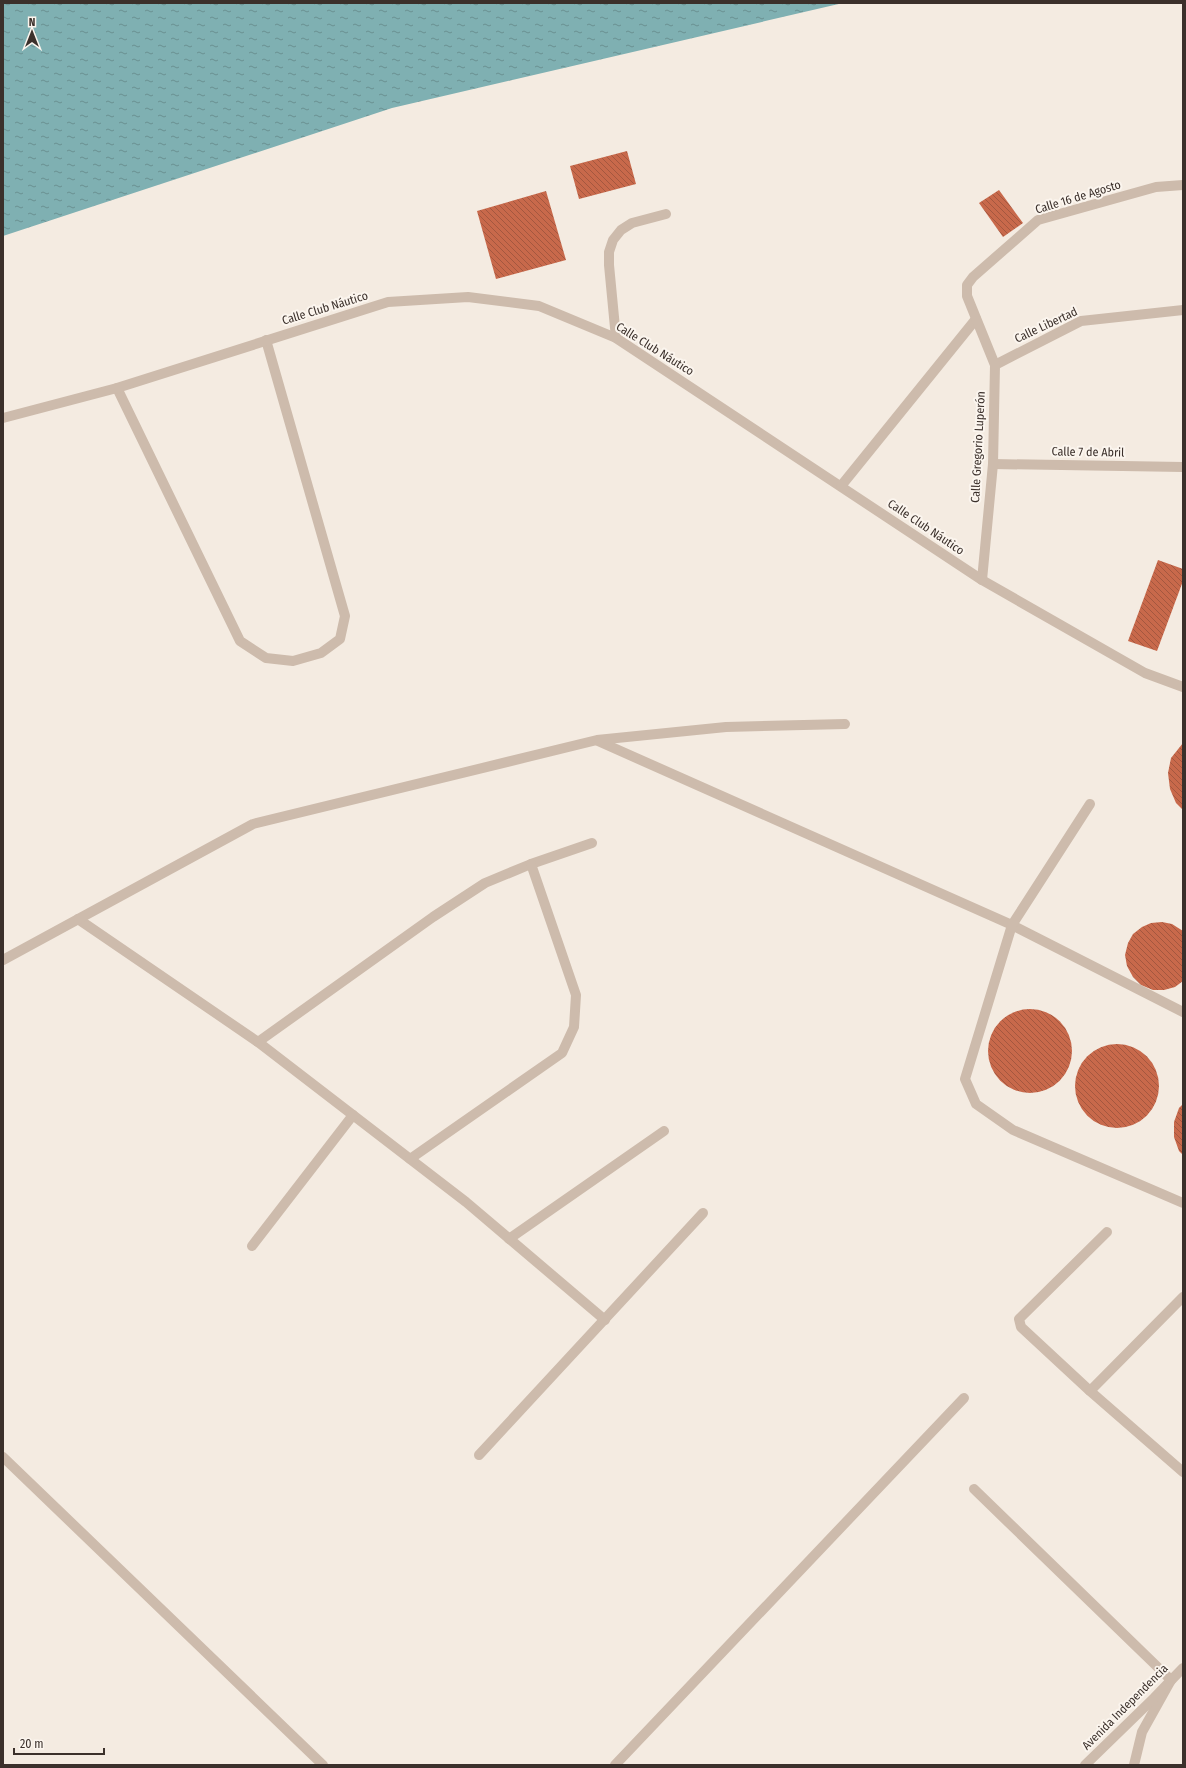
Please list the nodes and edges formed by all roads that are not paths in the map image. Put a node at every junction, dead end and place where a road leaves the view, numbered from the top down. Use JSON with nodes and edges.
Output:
{"nodes":[{"id":1,"x":1183,"y":185,"type":"edge"},
{"id":2,"x":666,"y":214,"type":"dead end"},
{"id":3,"x":1183,"y":310,"type":"edge"},
{"id":4,"x":976,"y":319,"type":"junction"},
{"id":5,"x":616,"y":338,"type":"junction"},
{"id":6,"x":266,"y":340,"type":"junction"},
{"id":7,"x":995,"y":365,"type":"junction"},
{"id":8,"x":117,"y":388,"type":"junction"},
{"id":9,"x":3,"y":418,"type":"edge"},
{"id":10,"x":993,"y":464,"type":"junction"},
{"id":11,"x":1183,"y":467,"type":"edge"},
{"id":12,"x":841,"y":486,"type":"junction"},
{"id":13,"x":982,"y":580,"type":"junction"},
{"id":14,"x":1183,"y":687,"type":"edge"},
{"id":15,"x":844,"y":724,"type":"dead end"},
{"id":16,"x":596,"y":740,"type":"junction"},
{"id":17,"x":1090,"y":804,"type":"dead end"},
{"id":18,"x":592,"y":842,"type":"dead end"},
{"id":19,"x":531,"y":864,"type":"junction"},
{"id":20,"x":78,"y":919,"type":"junction"},
{"id":21,"x":1012,"y":925,"type":"junction"},
{"id":22,"x":3,"y":960,"type":"edge"},
{"id":23,"x":1183,"y":1012,"type":"edge"},
{"id":24,"x":258,"y":1042,"type":"junction"},
{"id":25,"x":353,"y":1115,"type":"junction"},
{"id":26,"x":664,"y":1131,"type":"dead end"},
{"id":27,"x":410,"y":1159,"type":"junction"},
{"id":28,"x":1183,"y":1203,"type":"edge"},
{"id":29,"x":703,"y":1213,"type":"dead end"},
{"id":30,"x":1107,"y":1232,"type":"dead end"},
{"id":31,"x":509,"y":1239,"type":"junction"},
{"id":32,"x":252,"y":1246,"type":"dead end"},
{"id":33,"x":1183,"y":1297,"type":"edge"},
{"id":34,"x":605,"y":1320,"type":"junction"},
{"id":35,"x":1090,"y":1391,"type":"junction"},
{"id":36,"x":964,"y":1398,"type":"dead end"},
{"id":37,"x":479,"y":1455,"type":"dead end"},
{"id":38,"x":3,"y":1457,"type":"edge"},
{"id":39,"x":1183,"y":1472,"type":"edge"},
{"id":40,"x":974,"y":1489,"type":"dead end"},
{"id":41,"x":1183,"y":1668,"type":"edge"},
{"id":42,"x":1171,"y":1680,"type":"junction"},
{"id":43,"x":323,"y":1765,"type":"edge"},
{"id":44,"x":615,"y":1765,"type":"edge"},
{"id":45,"x":1085,"y":1765,"type":"edge"},
{"id":46,"x":1134,"y":1765,"type":"edge"}],
"edges":[{"from":1,"to":4,"type":"street","name":"Calle 16 de Agosto"},
{"from":2,"to":5,"type":"street"},
{"from":3,"to":7,"type":"street","name":"Calle Libertad"},
{"from":4,"to":7,"type":"street","name":"Calle Gregorio Luperón"},
{"from":4,"to":12,"type":"street"},
{"from":5,"to":6,"type":"street","name":"Calle Club Náutico"},
{"from":5,"to":12,"type":"street","name":"Calle Club Náutico"},
{"from":6,"to":8,"type":"street","name":"Calle Club Náutico"},
{"from":6,"to":8,"type":"street"},
{"from":7,"to":10,"type":"street","name":"Calle Gregorio Luperón"},
{"from":8,"to":9,"type":"street","name":"Calle Club Náutico"},
{"from":10,"to":11,"type":"street","name":"Calle 7 de Abril"},
{"from":10,"to":13,"type":"street","name":"Calle Gregorio Luperón"},
{"from":12,"to":13,"type":"street","name":"Calle Club Náutico"},
{"from":13,"to":14,"type":"street","name":"Calle Club Náutico"},
{"from":15,"to":16,"type":"street"},
{"from":16,"to":20,"type":"street"},
{"from":16,"to":21,"type":"street"},
{"from":17,"to":21,"type":"street"},
{"from":18,"to":19,"type":"street"},
{"from":19,"to":24,"type":"street"},
{"from":19,"to":27,"type":"street"},
{"from":20,"to":22,"type":"street"},
{"from":20,"to":24,"type":"street"},
{"from":21,"to":23,"type":"street"},
{"from":21,"to":28,"type":"street"},
{"from":24,"to":25,"type":"street"},
{"from":25,"to":27,"type":"street"},
{"from":25,"to":32,"type":"street"},
{"from":26,"to":31,"type":"street"},
{"from":27,"to":31,"type":"street"},
{"from":29,"to":34,"type":"street"},
{"from":30,"to":35,"type":"street"},
{"from":31,"to":34,"type":"street"},
{"from":33,"to":35,"type":"street"},
{"from":34,"to":37,"type":"street"},
{"from":35,"to":39,"type":"street"},
{"from":36,"to":44,"type":"street"},
{"from":38,"to":43,"type":"street"},
{"from":40,"to":42,"type":"street"},
{"from":41,"to":42,"type":"street","name":"Avenida Independencia"},
{"from":42,"to":45,"type":"street","name":"Avenida Independencia"},
{"from":42,"to":46,"type":"street"}]}
